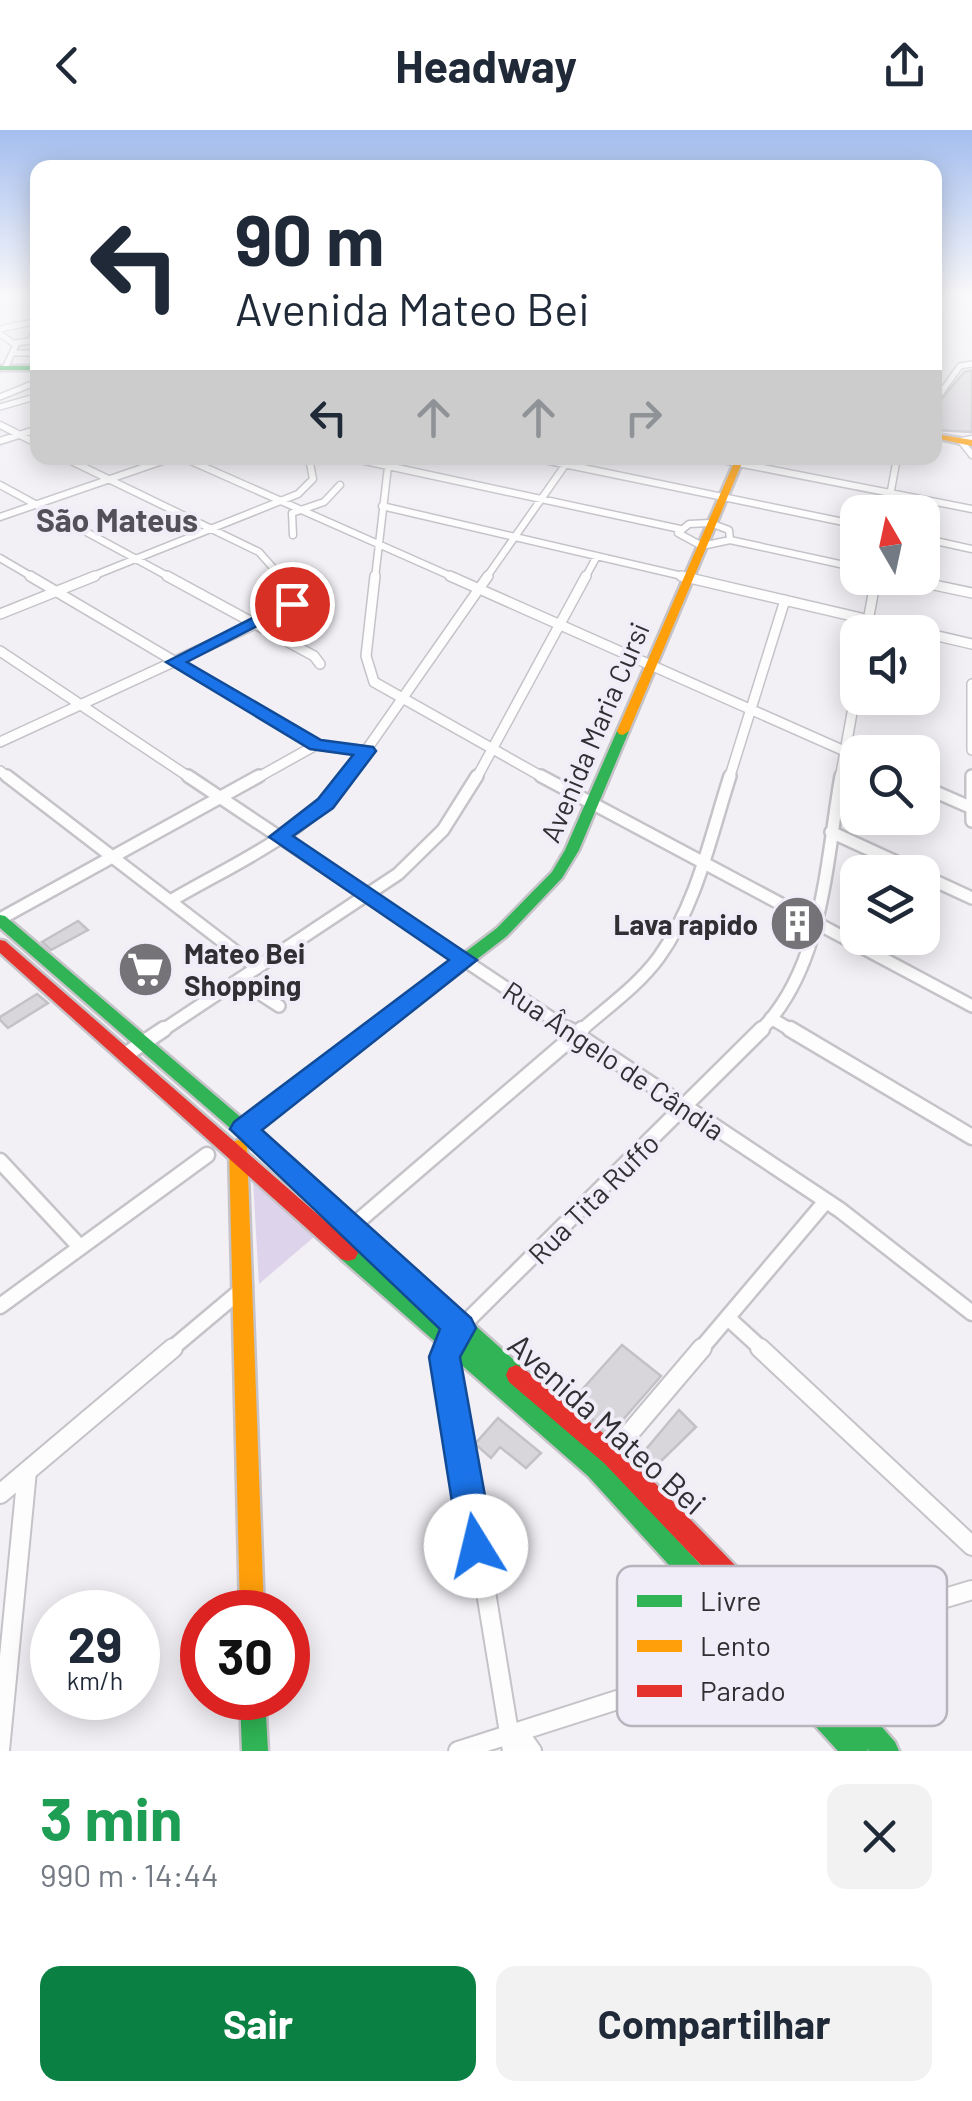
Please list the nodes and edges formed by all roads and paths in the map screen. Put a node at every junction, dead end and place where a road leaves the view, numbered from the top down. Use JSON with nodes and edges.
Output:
{"nodes":[{"id":1,"x":959,"y":368,"type":"edge"},
{"id":2,"x":30,"y":373,"type":"edge"},
{"id":3,"x":30,"y":374,"type":"edge"},
{"id":4,"x":942,"y":391,"type":"edge"},
{"id":5,"x":0,"y":396,"type":"edge"},
{"id":6,"x":0,"y":407,"type":"edge"},
{"id":7,"x":0,"y":425,"type":"edge"},
{"id":8,"x":30,"y":432,"type":"edge"},
{"id":9,"x":20,"y":435,"type":"junction"},
{"id":10,"x":942,"y":437,"type":"edge"},
{"id":11,"x":30,"y":440,"type":"edge"},
{"id":12,"x":968,"y":441,"type":"edge"},
{"id":13,"x":0,"y":442,"type":"edge"},
{"id":14,"x":972,"y":455,"type":"edge"},
{"id":15,"x":80,"y":465,"type":"edge"},
{"id":16,"x":151,"y":465,"type":"edge"},
{"id":17,"x":199,"y":465,"type":"edge"},
{"id":18,"x":310,"y":465,"type":"edge"},
{"id":19,"x":387,"y":465,"type":"edge"},
{"id":20,"x":404,"y":465,"type":"edge"},
{"id":21,"x":565,"y":465,"type":"edge"},
{"id":22,"x":586,"y":465,"type":"edge"},
{"id":23,"x":737,"y":465,"type":"edge"},
{"id":24,"x":762,"y":465,"type":"edge"},
{"id":25,"x":896,"y":465,"type":"edge"},
{"id":26,"x":111,"y":479,"type":"junction"},
{"id":27,"x":0,"y":485,"type":"edge"},
{"id":28,"x":340,"y":485,"type":"dead end"},
{"id":29,"x":891,"y":493,"type":"junction"},
{"id":30,"x":722,"y":496,"type":"junction"},
{"id":31,"x":540,"y":498,"type":"junction"},
{"id":32,"x":281,"y":502,"type":"junction"},
{"id":33,"x":36,"y":505,"type":"junction"},
{"id":34,"x":382,"y":506,"type":"junction"},
{"id":35,"x":972,"y":509,"type":"edge"},
{"id":36,"x":301,"y":510,"type":"junction"},
{"id":37,"x":0,"y":518,"type":"edge"},
{"id":38,"x":840,"y":521,"type":"edge"},
{"id":39,"x":710,"y":524,"type":"junction"},
{"id":40,"x":214,"y":528,"type":"junction"},
{"id":41,"x":680,"y":529,"type":"junction"},
{"id":42,"x":293,"y":535,"type":"dead end"},
{"id":43,"x":514,"y":536,"type":"junction"},
{"id":44,"x":730,"y":540,"type":"junction"},
{"id":45,"x":378,"y":542,"type":"junction"},
{"id":46,"x":940,"y":542,"type":"edge"},
{"id":47,"x":701,"y":546,"type":"junction"},
{"id":48,"x":972,"y":549,"type":"edge"},
{"id":49,"x":597,"y":556,"type":"junction"},
{"id":50,"x":0,"y":558,"type":"edge"},
{"id":51,"x":138,"y":559,"type":"junction"},
{"id":52,"x":840,"y":564,"type":"edge"},
{"id":53,"x":688,"y":577,"type":"junction"},
{"id":54,"x":940,"y":586,"type":"edge"},
{"id":55,"x":479,"y":588,"type":"junction"},
{"id":56,"x":56,"y":592,"type":"junction"},
{"id":57,"x":972,"y":593,"type":"edge"},
{"id":58,"x":785,"y":600,"type":"junction"},
{"id":59,"x":0,"y":614,"type":"edge"},
{"id":60,"x":851,"y":615,"type":"edge"},
{"id":61,"x":256,"y":624,"type":"junction"},
{"id":62,"x":560,"y":625,"type":"junction"},
{"id":63,"x":940,"y":636,"type":"edge"},
{"id":64,"x":972,"y":644,"type":"edge"},
{"id":65,"x":0,"y":651,"type":"edge"},
{"id":66,"x":174,"y":662,"type":"junction"},
{"id":67,"x":320,"y":664,"type":"dead end"},
{"id":68,"x":651,"y":665,"type":"junction"},
{"id":69,"x":972,"y":684,"type":"edge"},
{"id":70,"x":402,"y":700,"type":"junction"},
{"id":71,"x":80,"y":705,"type":"junction"},
{"id":72,"x":750,"y":710,"type":"junction"},
{"id":73,"x":971,"y":739,"type":"edge"},
{"id":74,"x":0,"y":742,"type":"edge"},
{"id":75,"x":316,"y":745,"type":"junction"},
{"id":76,"x":492,"y":749,"type":"junction"},
{"id":77,"x":840,"y":750,"type":"edge"},
{"id":78,"x":972,"y":750,"type":"edge"},
{"id":79,"x":366,"y":751,"type":"junction"},
{"id":80,"x":0,"y":770,"type":"edge"},
{"id":81,"x":972,"y":776,"type":"edge"},
{"id":82,"x":940,"y":794,"type":"edge"},
{"id":83,"x":840,"y":797,"type":"edge"},
{"id":84,"x":219,"y":799,"type":"junction"},
{"id":85,"x":593,"y":802,"type":"junction"},
{"id":86,"x":971,"y":808,"type":"edge"},
{"id":87,"x":972,"y":821,"type":"edge"},
{"id":88,"x":831,"y":832,"type":"junction"},
{"id":89,"x":279,"y":837,"type":"junction"},
{"id":90,"x":880,"y":855,"type":"edge"},
{"id":91,"x":114,"y":856,"type":"junction"},
{"id":92,"x":704,"y":862,"type":"junction"},
{"id":93,"x":940,"y":883,"type":"edge"},
{"id":94,"x":367,"y":895,"type":"junction"},
{"id":95,"x":972,"y":898,"type":"edge"},
{"id":96,"x":172,"y":900,"type":"junction"},
{"id":97,"x":0,"y":920,"type":"edge"},
{"id":98,"x":816,"y":922,"type":"junction"},
{"id":99,"x":0,"y":946,"type":"edge"},
{"id":100,"x":465,"y":960,"type":"junction"},
{"id":101,"x":257,"y":968,"type":"junction"},
{"id":102,"x":239,"y":980,"type":"junction"},
{"id":103,"x":279,"y":1006,"type":"dead end"},
{"id":104,"x":972,"y":1006,"type":"edge"},
{"id":105,"x":772,"y":1018,"type":"junction"},
{"id":106,"x":575,"y":1034,"type":"junction"},
{"id":107,"x":143,"y":1043,"type":"junction"},
{"id":108,"x":125,"y":1055,"type":"junction"},
{"id":109,"x":684,"y":1107,"type":"junction"},
{"id":110,"x":244,"y":1129,"type":"junction"},
{"id":111,"x":972,"y":1137,"type":"edge"},
{"id":112,"x":207,"y":1155,"type":"dead end"},
{"id":113,"x":242,"y":1157,"type":"junction"},
{"id":114,"x":0,"y":1161,"type":"edge"},
{"id":115,"x":826,"y":1201,"type":"junction"},
{"id":116,"x":351,"y":1226,"type":"junction"},
{"id":117,"x":334,"y":1242,"type":"junction"},
{"id":118,"x":80,"y":1247,"type":"junction"},
{"id":119,"x":246,"y":1287,"type":"junction"},
{"id":120,"x":0,"y":1306,"type":"edge"},
{"id":121,"x":972,"y":1313,"type":"edge"},
{"id":122,"x":729,"y":1319,"type":"junction"},
{"id":123,"x":460,"y":1328,"type":"junction"},
{"id":124,"x":448,"y":1342,"type":"junction"},
{"id":125,"x":612,"y":1455,"type":"junction"},
{"id":126,"x":598,"y":1470,"type":"junction"},
{"id":127,"x":27,"y":1471,"type":"junction"},
{"id":128,"x":0,"y":1494,"type":"edge"},
{"id":129,"x":972,"y":1546,"type":"edge"},
{"id":130,"x":687,"y":1566,"type":"edge"},
{"id":131,"x":719,"y":1566,"type":"edge"},
{"id":132,"x":252,"y":1590,"type":"edge"},
{"id":133,"x":972,"y":1590,"type":"edge"},
{"id":134,"x":947,"y":1597,"type":"edge"},
{"id":135,"x":617,"y":1704,"type":"edge"},
{"id":136,"x":254,"y":1720,"type":"edge"},
{"id":137,"x":833,"y":1726,"type":"edge"},
{"id":138,"x":865,"y":1726,"type":"edge"},
{"id":139,"x":513,"y":1740,"type":"edge"},
{"id":140,"x":0,"y":1750,"type":"edge"},
{"id":141,"x":256,"y":1751,"type":"edge"},
{"id":142,"x":458,"y":1751,"type":"edge"},
{"id":143,"x":532,"y":1751,"type":"edge"},
{"id":144,"x":855,"y":1751,"type":"edge"},
{"id":145,"x":886,"y":1751,"type":"edge"}],
"edges":[{"from":1,"to":4,"type":"street"},
{"from":2,"to":5,"type":"street"},
{"from":3,"to":6,"type":"street"},
{"from":7,"to":9,"type":"street"},
{"from":8,"to":9,"type":"street"},
{"from":9,"to":11,"type":"street"},
{"from":9,"to":13,"type":"street"},
{"from":10,"to":12,"type":"main road"},
{"from":12,"to":14,"type":"street"},
{"from":15,"to":26,"type":"street"},
{"from":16,"to":26,"type":"street"},
{"from":17,"to":32,"type":"street"},
{"from":18,"to":32,"type":"street"},
{"from":19,"to":34,"type":"street"},
{"from":20,"to":31,"type":"street"},
{"from":21,"to":31,"type":"street"},
{"from":22,"to":30,"type":"street"},
{"from":23,"to":30,"type":"main road","name":"Avenida Maria Cursi"},
{"from":24,"to":29,"type":"street"},
{"from":25,"to":29,"type":"street"},
{"from":26,"to":33,"type":"street"},
{"from":26,"to":40,"type":"street"},
{"from":27,"to":33,"type":"street"},
{"from":28,"to":36,"type":"street"},
{"from":29,"to":35,"type":"street"},
{"from":30,"to":38,"type":"street"},
{"from":30,"to":39,"type":"main road","name":"Avenida Maria Cursi"},
{"from":31,"to":41,"type":"street"},
{"from":31,"to":43,"type":"street"},
{"from":32,"to":36,"type":"street"},
{"from":32,"to":40,"type":"street"},
{"from":33,"to":37,"type":"street"},
{"from":33,"to":51,"type":"street"},
{"from":34,"to":43,"type":"street"},
{"from":34,"to":45,"type":"street"},
{"from":36,"to":42,"type":"street"},
{"from":36,"to":45,"type":"street"},
{"from":39,"to":41,"type":"street"},
{"from":39,"to":44,"type":"street"},
{"from":39,"to":47,"type":"main road","name":"Avenida Maria Cursi"},
{"from":40,"to":51,"type":"street"},
{"from":40,"to":61,"type":"street"},
{"from":41,"to":47,"type":"street"},
{"from":43,"to":49,"type":"street"},
{"from":43,"to":55,"type":"street"},
{"from":44,"to":47,"type":"street"},
{"from":44,"to":52,"type":"street"},
{"from":45,"to":55,"type":"street"},
{"from":45,"to":70,"type":"street"},
{"from":46,"to":48,"type":"street"},
{"from":47,"to":53,"type":"main road","name":"Avenida Maria Cursi"},
{"from":49,"to":53,"type":"street"},
{"from":49,"to":62,"type":"street"},
{"from":50,"to":56,"type":"street"},
{"from":51,"to":56,"type":"street"},
{"from":51,"to":61,"type":"street"},
{"from":53,"to":58,"type":"street"},
{"from":53,"to":68,"type":"main road","name":"Avenida Maria Cursi"},
{"from":54,"to":57,"type":"street"},
{"from":55,"to":62,"type":"street"},
{"from":55,"to":70,"type":"street"},
{"from":56,"to":59,"type":"street"},
{"from":56,"to":66,"type":"street"},
{"from":58,"to":60,"type":"street"},
{"from":58,"to":72,"type":"street"},
{"from":61,"to":66,"type":"street"},
{"from":61,"to":67,"type":"street"},
{"from":62,"to":68,"type":"street"},
{"from":62,"to":76,"type":"street"},
{"from":63,"to":64,"type":"street"},
{"from":65,"to":71,"type":"street","name":"Rua Ângelo de Cândia"},
{"from":66,"to":71,"type":"street"},
{"from":66,"to":75,"type":"street"},
{"from":68,"to":72,"type":"street"},
{"from":68,"to":85,"type":"main road","name":"Avenida Maria Cursi"},
{"from":69,"to":73,"type":"street"},
{"from":70,"to":76,"type":"street"},
{"from":70,"to":79,"type":"street"},
{"from":71,"to":74,"type":"street"},
{"from":71,"to":84,"type":"street","name":"Rua Ângelo de Cândia"},
{"from":72,"to":77,"type":"street"},
{"from":72,"to":92,"type":"street"},
{"from":73,"to":78,"type":"street"},
{"from":75,"to":79,"type":"street"},
{"from":75,"to":84,"type":"street"},
{"from":76,"to":85,"type":"street"},
{"from":76,"to":94,"type":"street"},
{"from":79,"to":89,"type":"street"},
{"from":80,"to":91,"type":"street"},
{"from":81,"to":86,"type":"street"},
{"from":82,"to":86,"type":"street"},
{"from":83,"to":88,"type":"street","name":"Rua Tita Ruffo"},
{"from":84,"to":89,"type":"street","name":"Rua Ângelo de Cândia"},
{"from":84,"to":91,"type":"street"},
{"from":85,"to":92,"type":"street"},
{"from":85,"to":100,"type":"main road","name":"Avenida Maria Cursi"},
{"from":86,"to":87,"type":"street"},
{"from":88,"to":90,"type":"street"},
{"from":88,"to":98,"type":"street","name":"Rua Tita Ruffo"},
{"from":89,"to":94,"type":"street","name":"Rua Ângelo de Cândia"},
{"from":89,"to":96,"type":"street"},
{"from":91,"to":96,"type":"street"},
{"from":91,"to":97,"type":"street"},
{"from":92,"to":98,"type":"street"},
{"from":92,"to":106,"type":"street"},
{"from":93,"to":95,"type":"street"},
{"from":94,"to":100,"type":"street","name":"Rua Ângelo de Cândia"},
{"from":94,"to":101,"type":"street"},
{"from":96,"to":101,"type":"street"},
{"from":97,"to":107,"type":"main road","name":"Avenida Mateo Bei"},
{"from":98,"to":104,"type":"street"},
{"from":98,"to":105,"type":"street","name":"Rua Tita Ruffo"},
{"from":99,"to":108,"type":"main road","name":"Avenida Mateo Bei"},
{"from":100,"to":106,"type":"street","name":"Rua Ângelo de Cândia"},
{"from":100,"to":110,"type":"main road","name":"Avenida Maria Cursi"},
{"from":101,"to":102,"type":"street"},
{"from":102,"to":103,"type":"street"},
{"from":102,"to":107,"type":"street"},
{"from":105,"to":109,"type":"street","name":"Rua Tita Ruffo"},
{"from":105,"to":111,"type":"street"},
{"from":106,"to":109,"type":"street","name":"Rua Ângelo de Cândia"},
{"from":106,"to":116,"type":"street"},
{"from":107,"to":108,"type":"street"},
{"from":107,"to":110,"type":"main road","name":"Avenida Mateo Bei"},
{"from":108,"to":113,"type":"main road","name":"Avenida Mateo Bei"},
{"from":109,"to":115,"type":"street","name":"Rua Ângelo de Cândia"},
{"from":109,"to":123,"type":"street","name":"Rua Tita Ruffo"},
{"from":110,"to":113,"type":"main road"},
{"from":110,"to":116,"type":"main road","name":"Avenida Mateo Bei"},
{"from":112,"to":118,"type":"street"},
{"from":113,"to":117,"type":"main road","name":"Avenida Mateo Bei"},
{"from":113,"to":119,"type":"main road"},
{"from":114,"to":118,"type":"street"},
{"from":115,"to":121,"type":"street","name":"Rua Ângelo de Cândia"},
{"from":115,"to":122,"type":"street"},
{"from":116,"to":117,"type":"street"},
{"from":116,"to":123,"type":"main road","name":"Avenida Mateo Bei"},
{"from":117,"to":124,"type":"main road","name":"Avenida Mateo Bei"},
{"from":118,"to":120,"type":"street"},
{"from":119,"to":127,"type":"street"},
{"from":119,"to":132,"type":"main road"},
{"from":122,"to":125,"type":"street"},
{"from":122,"to":129,"type":"street"},
{"from":123,"to":124,"type":"street","name":"Rua Tita Ruffo"},
{"from":123,"to":125,"type":"main road","name":"Avenida Mateo Bei"},
{"from":124,"to":126,"type":"main road","name":"Avenida Mateo Bei"},
{"from":124,"to":139,"type":"street"},
{"from":125,"to":126,"type":"street"},
{"from":125,"to":131,"type":"main road","name":"Avenida Mateo Bei"},
{"from":126,"to":130,"type":"main road","name":"Avenida Mateo Bei"},
{"from":127,"to":128,"type":"street"},
{"from":127,"to":140,"type":"street"},
{"from":133,"to":134,"type":"street"},
{"from":135,"to":139,"type":"street"},
{"from":136,"to":141,"type":"main road"},
{"from":137,"to":144,"type":"main road","name":"Avenida Mateo Bei"},
{"from":138,"to":145,"type":"main road","name":"Avenida Mateo Bei"},
{"from":139,"to":142,"type":"street"},
{"from":139,"to":143,"type":"street"}]}
